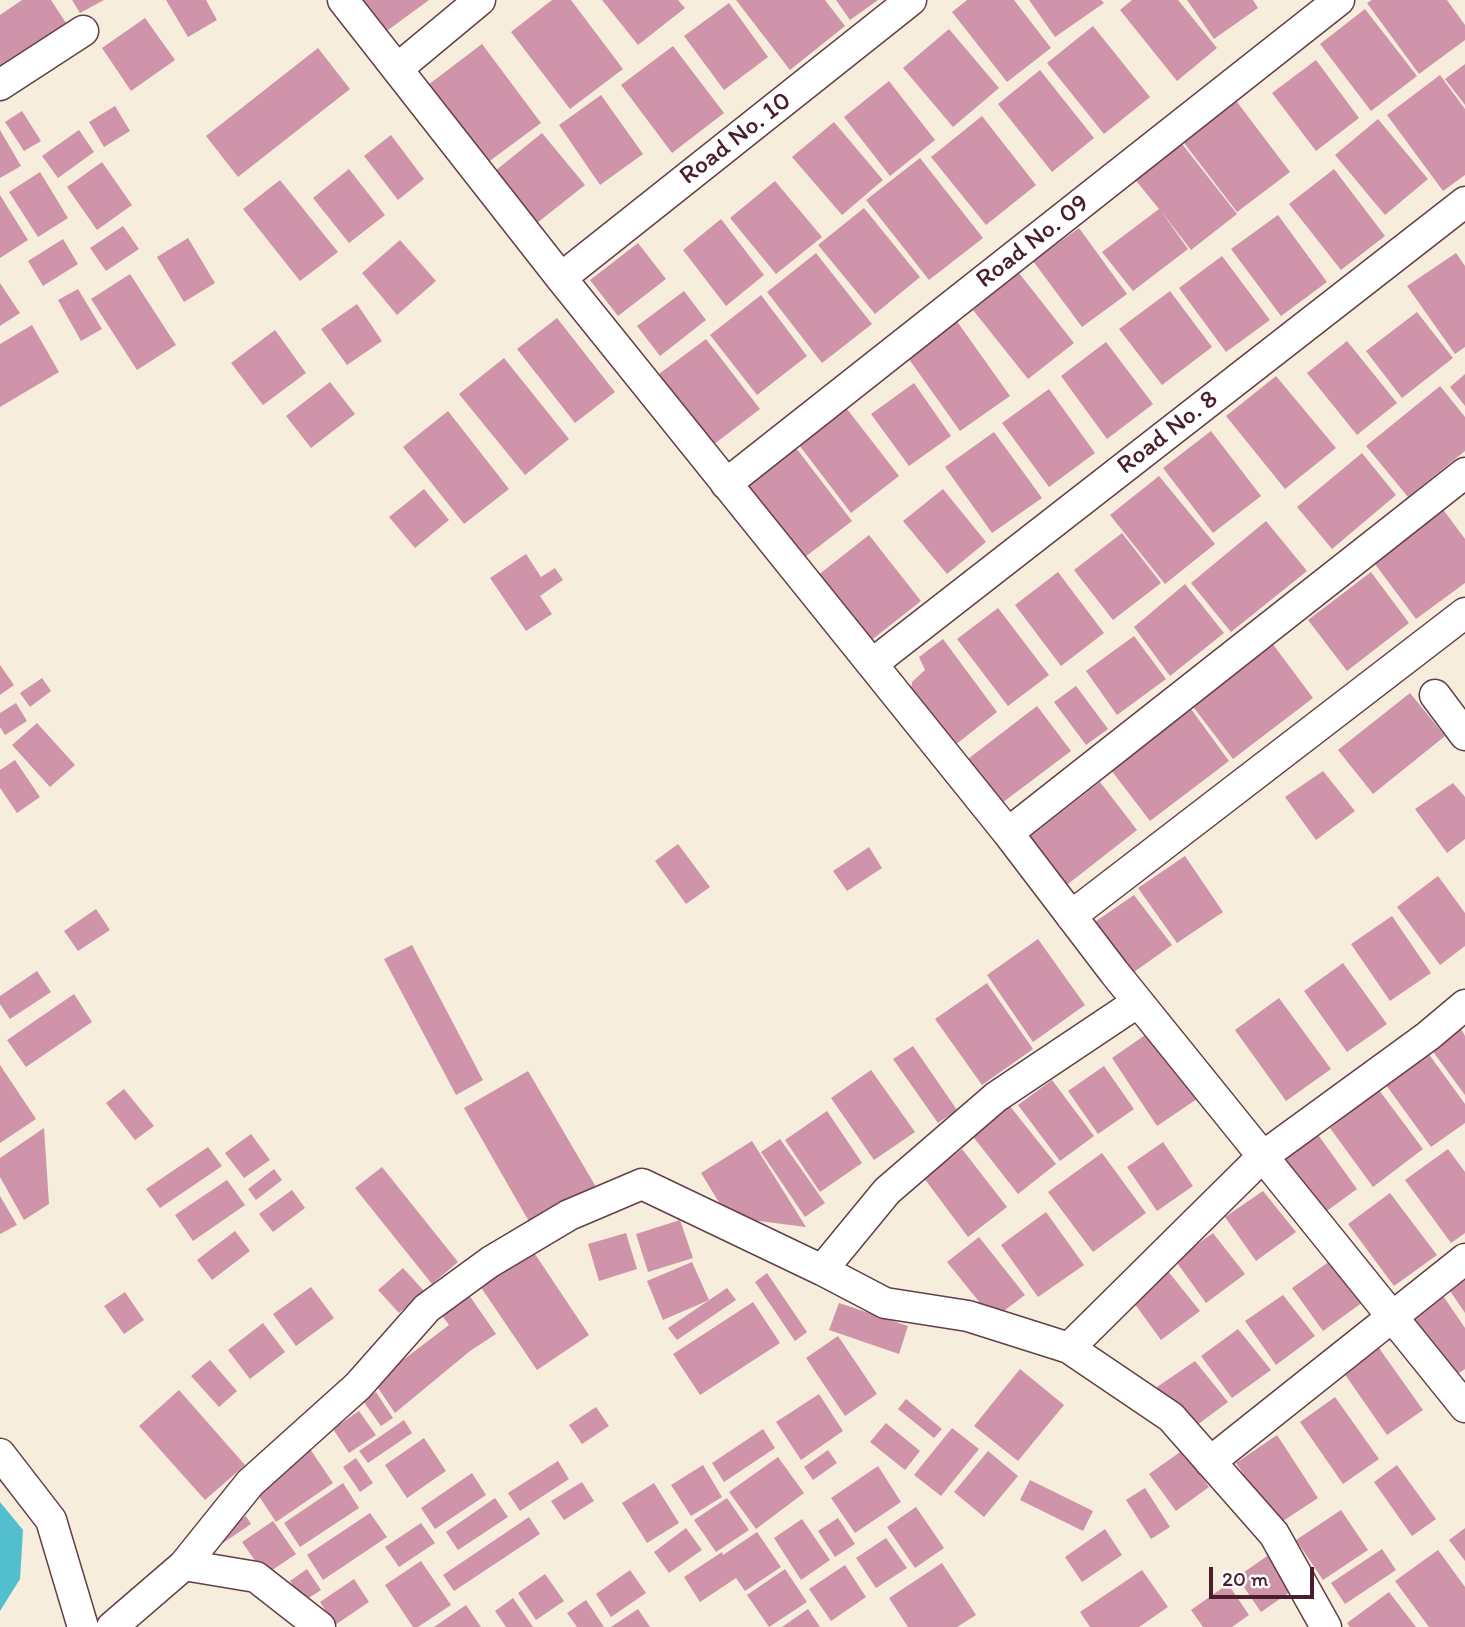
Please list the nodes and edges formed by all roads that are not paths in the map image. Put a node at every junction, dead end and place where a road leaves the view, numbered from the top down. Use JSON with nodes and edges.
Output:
{"nodes":[{"id":1,"x":343,"y":0,"type":"edge"},
{"id":2,"x":481,"y":0,"type":"edge"},
{"id":3,"x":911,"y":0,"type":"edge"},
{"id":4,"x":1339,"y":0,"type":"edge"},
{"id":5,"x":83,"y":31,"type":"dead end"},
{"id":6,"x":397,"y":69,"type":"junction"},
{"id":7,"x":0,"y":85,"type":"edge"},
{"id":8,"x":1465,"y":202,"type":"edge"},
{"id":9,"x":561,"y":278,"type":"junction"},
{"id":10,"x":1465,"y":473,"type":"edge"},
{"id":11,"x":726,"y":484,"type":"junction"},
{"id":12,"x":1465,"y":613,"type":"edge"},
{"id":13,"x":872,"y":664,"type":"junction"},
{"id":14,"x":1435,"y":695,"type":"dead end"},
{"id":15,"x":1465,"y":735,"type":"edge"},
{"id":16,"x":1008,"y":833,"type":"junction"},
{"id":17,"x":1071,"y":916,"type":"junction"},
{"id":18,"x":1138,"y":1002,"type":"junction"},
{"id":19,"x":1465,"y":1005,"type":"edge"},
{"id":20,"x":1262,"y":1157,"type":"junction"},
{"id":21,"x":1465,"y":1259,"type":"edge"},
{"id":22,"x":822,"y":1270,"type":"junction"},
{"id":23,"x":1391,"y":1316,"type":"junction"},
{"id":24,"x":1069,"y":1348,"type":"junction"},
{"id":25,"x":1465,"y":1407,"type":"edge"},
{"id":26,"x":0,"y":1454,"type":"edge"},
{"id":27,"x":1210,"y":1462,"type":"junction"},
{"id":28,"x":184,"y":1565,"type":"junction"},
{"id":29,"x":83,"y":1627,"type":"edge"},
{"id":30,"x":112,"y":1627,"type":"edge"},
{"id":31,"x":320,"y":1627,"type":"edge"},
{"id":32,"x":1326,"y":1627,"type":"edge"}],
"edges":[{"from":1,"to":6,"type":"street"},
{"from":2,"to":6,"type":"street"},
{"from":3,"to":9,"type":"street","name":"Road No. 10"},
{"from":4,"to":11,"type":"street","name":"Road No. 09"},
{"from":5,"to":7,"type":"street"},
{"from":6,"to":9,"type":"street"},
{"from":8,"to":13,"type":"street","name":"Road No. 8"},
{"from":9,"to":11,"type":"street"},
{"from":10,"to":16,"type":"street"},
{"from":11,"to":13,"type":"street"},
{"from":12,"to":17,"type":"street"},
{"from":13,"to":16,"type":"street"},
{"from":14,"to":15,"type":"street"},
{"from":16,"to":17,"type":"street"},
{"from":17,"to":18,"type":"street"},
{"from":18,"to":20,"type":"street"},
{"from":18,"to":22,"type":"street"},
{"from":19,"to":20,"type":"street"},
{"from":20,"to":23,"type":"street"},
{"from":20,"to":24,"type":"street"},
{"from":21,"to":23,"type":"street"},
{"from":22,"to":24,"type":"street"},
{"from":22,"to":28,"type":"street"},
{"from":23,"to":25,"type":"street"},
{"from":23,"to":27,"type":"street"},
{"from":24,"to":27,"type":"street"},
{"from":26,"to":29,"type":"street"},
{"from":27,"to":32,"type":"street"},
{"from":28,"to":30,"type":"street"},
{"from":28,"to":31,"type":"street"}]}
